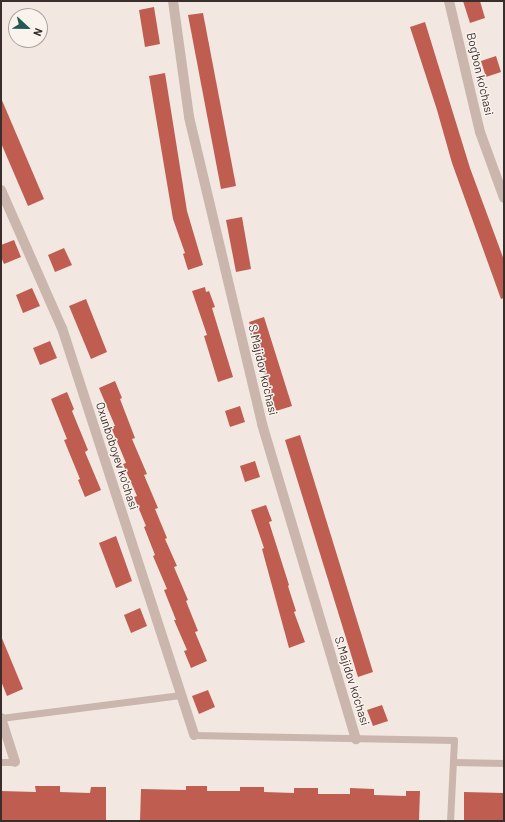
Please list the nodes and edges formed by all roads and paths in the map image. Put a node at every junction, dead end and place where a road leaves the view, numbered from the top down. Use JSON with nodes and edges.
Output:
{"nodes":[{"id":1,"x":173,"y":1,"type":"edge"},
{"id":2,"x":449,"y":1,"type":"edge"},
{"id":3,"x":1,"y":190,"type":"edge"},
{"id":4,"x":504,"y":198,"type":"edge"},
{"id":5,"x":181,"y":695,"type":"junction"},
{"id":6,"x":1,"y":718,"type":"edge"},
{"id":7,"x":194,"y":735,"type":"joint"},
{"id":8,"x":356,"y":739,"type":"junction"},
{"id":9,"x":1,"y":762,"type":"edge"},
{"id":10,"x":15,"y":762,"type":"joint"},
{"id":11,"x":453,"y":762,"type":"junction"},
{"id":12,"x":504,"y":763,"type":"edge"},
{"id":13,"x":450,"y":821,"type":"edge"}],
"edges":[{"from":1,"to":8,"type":"street","name":"S.Majidov ko'chasi"},
{"from":2,"to":4,"type":"street","name":"Bog'bon ko'chasi"},
{"from":3,"to":5,"type":"street","name":"Oxunboboyev ko'chasi"},
{"from":5,"to":6,"type":"lane"},
{"from":5,"to":7,"type":"street","name":"Oxunboboyev ko'chasi"},
{"from":6,"to":10,"type":"street"},
{"from":7,"to":8,"type":"lane"},
{"from":8,"to":11,"type":"lane"},
{"from":9,"to":10,"type":"lane"},
{"from":11,"to":12,"type":"lane"},
{"from":11,"to":13,"type":"lane"}]}
